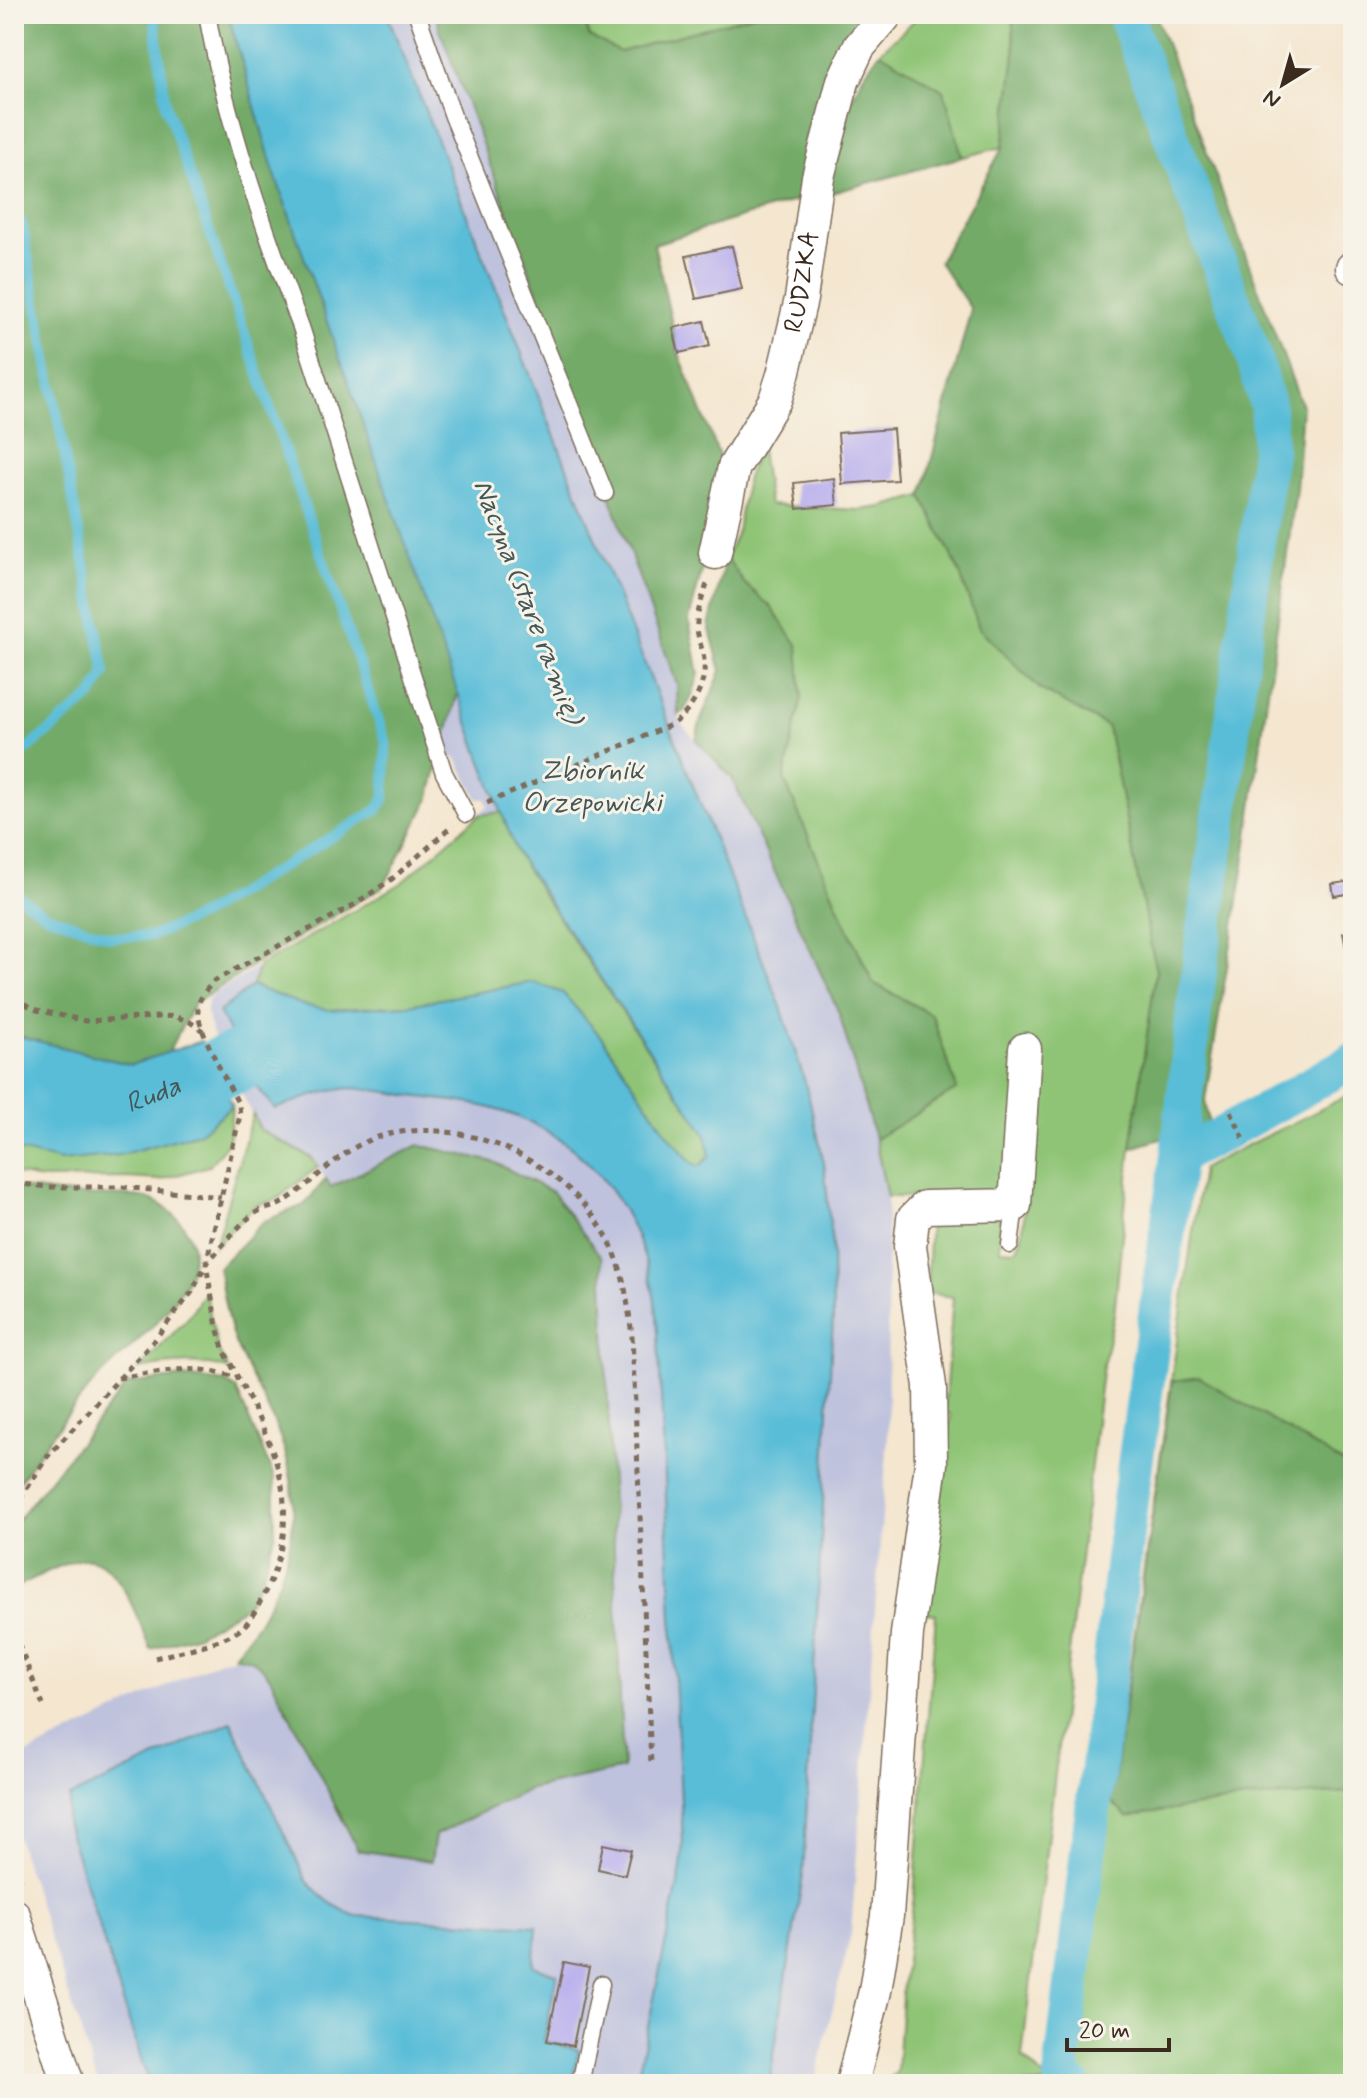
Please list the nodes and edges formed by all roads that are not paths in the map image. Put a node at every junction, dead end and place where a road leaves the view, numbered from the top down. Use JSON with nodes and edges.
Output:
{"nodes":[{"id":1,"x":207,"y":14,"type":"edge"},
{"id":2,"x":417,"y":14,"type":"edge"},
{"id":3,"x":887,"y":14,"type":"edge"},
{"id":4,"x":605,"y":493,"type":"dead end"},
{"id":5,"x":715,"y":553,"type":"dead end"},
{"id":6,"x":466,"y":814,"type":"road end"},
{"id":7,"x":1025,"y":1049,"type":"dead end"},
{"id":8,"x":1015,"y":1205,"type":"junction"},
{"id":9,"x":1010,"y":1245,"type":"dead end"},
{"id":10,"x":14,"y":1915,"type":"edge"},
{"id":11,"x":601,"y":1984,"type":"dead end"},
{"id":12,"x":68,"y":2084,"type":"edge"},
{"id":13,"x":580,"y":2084,"type":"edge"},
{"id":14,"x":852,"y":2084,"type":"edge"}],
"edges":[{"from":1,"to":6,"type":"lane"},
{"from":2,"to":4,"type":"lane"},
{"from":3,"to":5,"type":"street","name":"RUDZKA"},
{"from":7,"to":8,"type":"street"},
{"from":8,"to":9,"type":"lane"},
{"from":8,"to":14,"type":"street"},
{"from":10,"to":12,"type":"street"},
{"from":11,"to":13,"type":"lane"}]}
